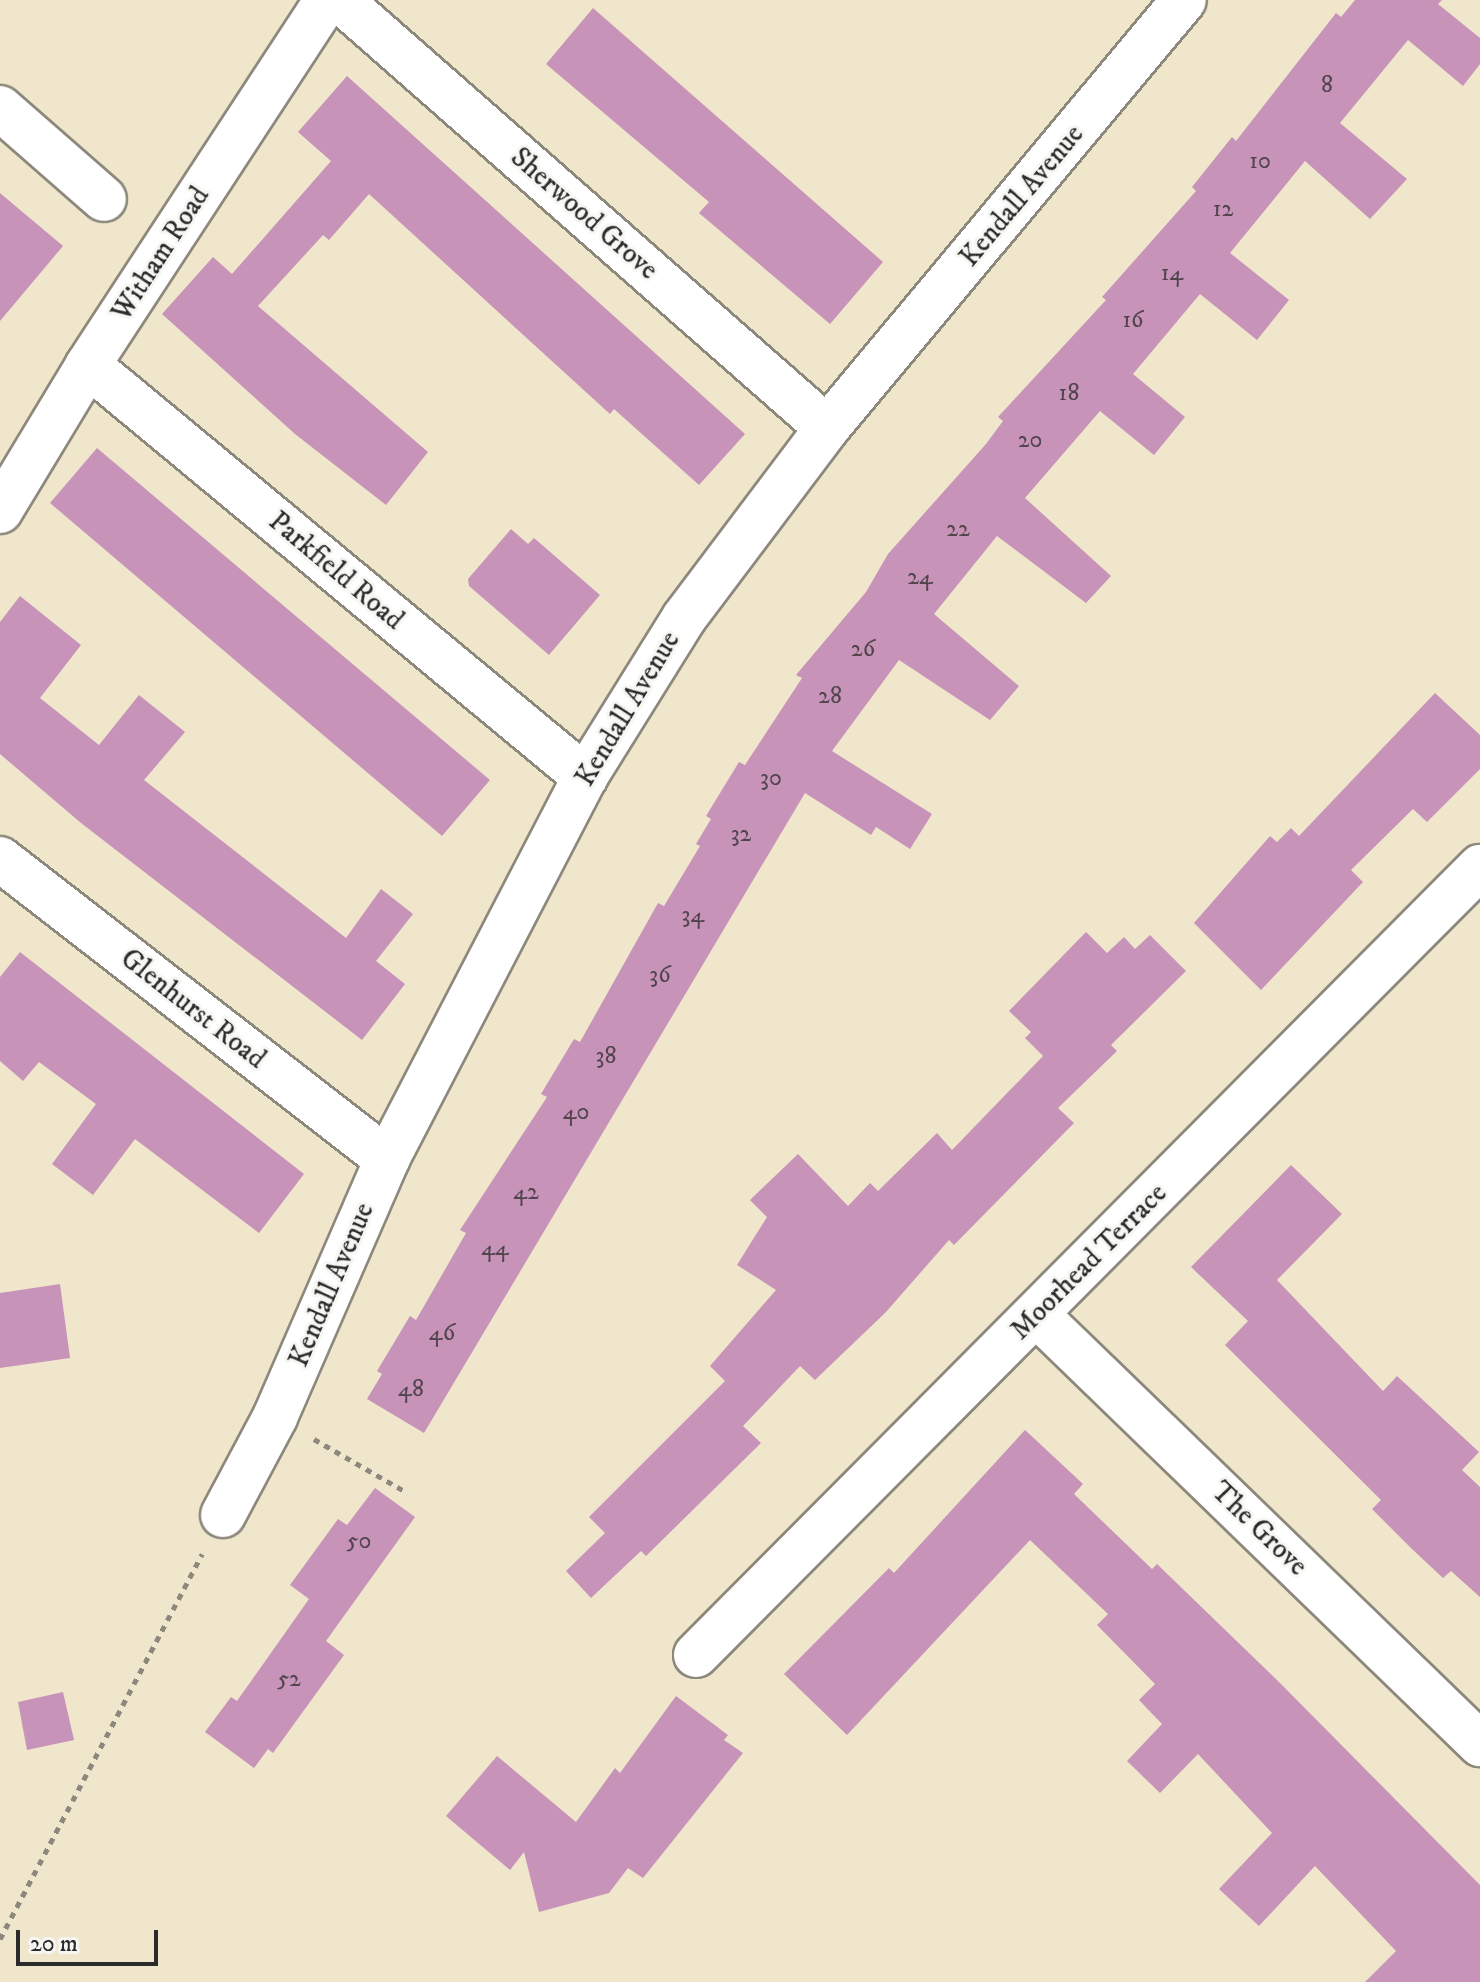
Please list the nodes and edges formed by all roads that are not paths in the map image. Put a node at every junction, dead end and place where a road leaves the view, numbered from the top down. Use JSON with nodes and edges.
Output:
{"nodes":[{"id":1,"x":327,"y":0,"type":"edge"},
{"id":2,"x":340,"y":0,"type":"edge"},
{"id":3,"x":1184,"y":0,"type":"edge"},
{"id":4,"x":0,"y":108,"type":"edge"},
{"id":5,"x":104,"y":199,"type":"dead end"},
{"id":6,"x":88,"y":365,"type":"junction"},
{"id":7,"x":827,"y":428,"type":"junction"},
{"id":8,"x":0,"y":511,"type":"edge"},
{"id":9,"x":585,"y":777,"type":"junction"},
{"id":10,"x":0,"y":859,"type":"edge"},
{"id":11,"x":1480,"y":867,"type":"edge"},
{"id":12,"x":387,"y":1159,"type":"junction"},
{"id":13,"x":1037,"y":1315,"type":"junction"},
{"id":14,"x":223,"y":1515,"type":"road end"},
{"id":15,"x":696,"y":1655,"type":"dead end"},
{"id":16,"x":1480,"y":1744,"type":"edge"}],
"edges":[{"from":1,"to":6,"type":"street","name":"Witham Road"},
{"from":2,"to":7,"type":"street","name":"Sherwood Grove"},
{"from":3,"to":7,"type":"street","name":"Kendall Avenue"},
{"from":4,"to":5,"type":"street"},
{"from":6,"to":8,"type":"street","name":"Witham Road"},
{"from":6,"to":9,"type":"street","name":"Parkfield Road"},
{"from":7,"to":9,"type":"street","name":"Kendall Avenue"},
{"from":9,"to":12,"type":"street","name":"Kendall Avenue"},
{"from":10,"to":12,"type":"street","name":"Glenhurst Road"},
{"from":11,"to":13,"type":"street","name":"Moorhead Terrace"},
{"from":12,"to":14,"type":"street","name":"Kendall Avenue"},
{"from":13,"to":15,"type":"street","name":"Moorhead Terrace"},
{"from":13,"to":16,"type":"street","name":"The Grove"}]}
